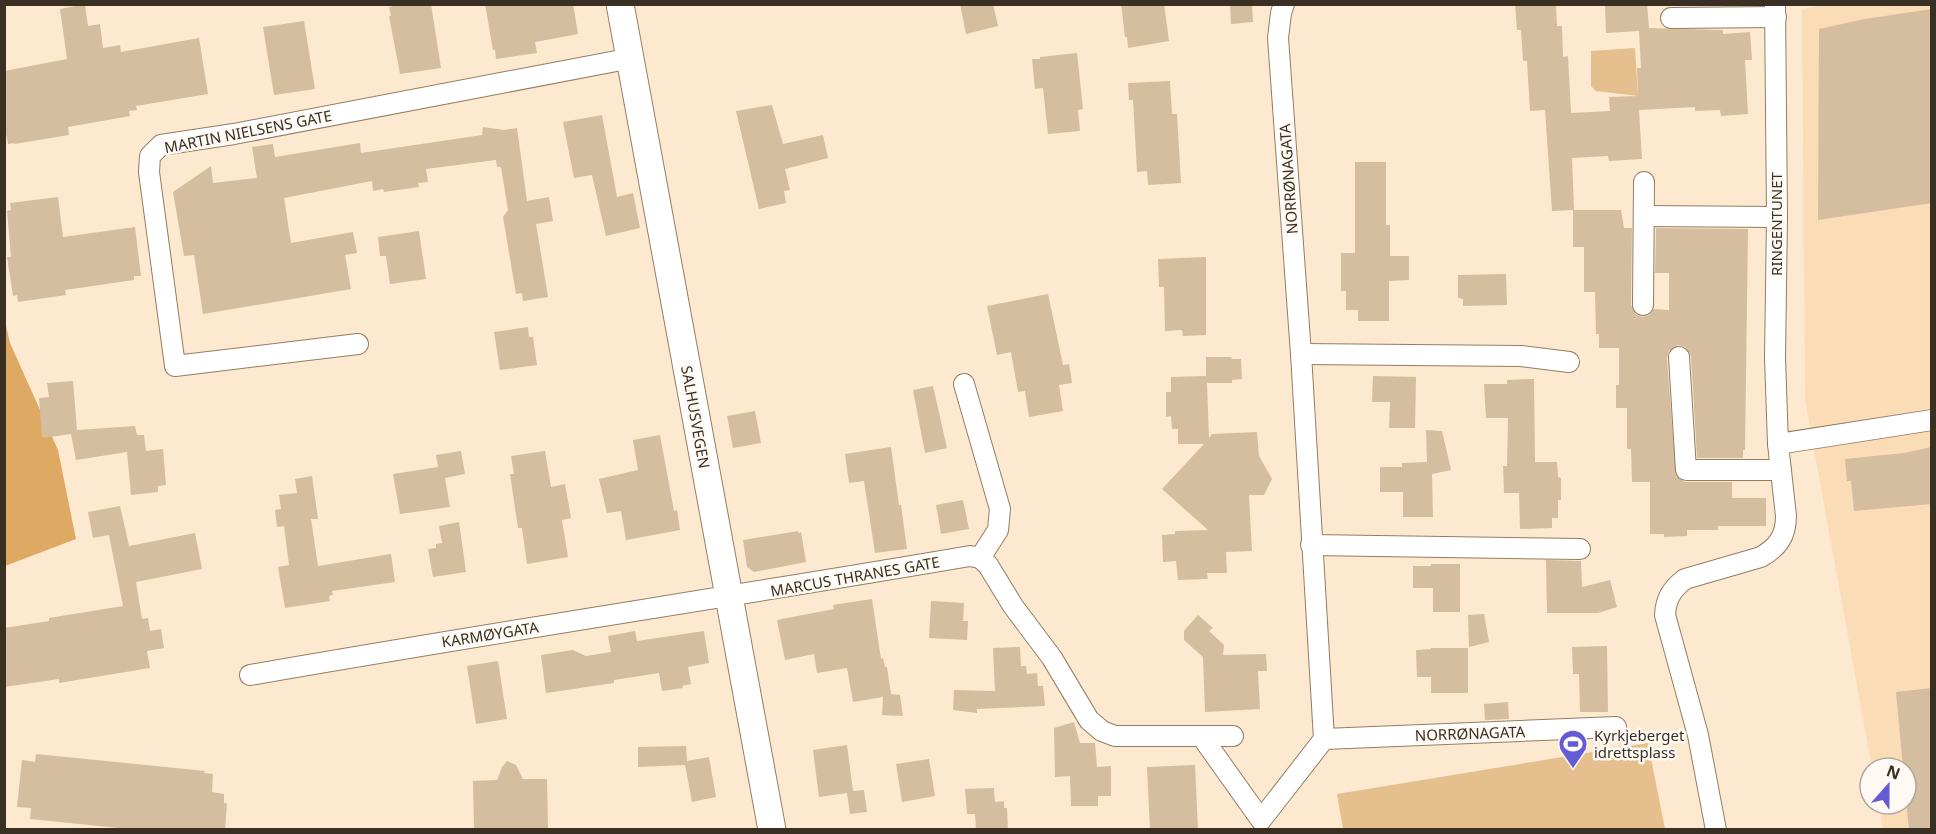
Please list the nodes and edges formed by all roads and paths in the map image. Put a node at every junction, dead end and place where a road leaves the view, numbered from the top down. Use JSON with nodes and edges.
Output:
{"nodes":[{"id":1,"x":620,"y":4,"type":"edge"},
{"id":2,"x":1284,"y":4,"type":"edge"},
{"id":3,"x":1775,"y":11,"type":"edge"},
{"id":4,"x":1671,"y":18,"type":"dead end"},
{"id":5,"x":632,"y":58,"type":"junction"},
{"id":6,"x":1644,"y":182,"type":"dead end"},
{"id":7,"x":1644,"y":216,"type":"junction"},
{"id":8,"x":1777,"y":217,"type":"junction"},
{"id":9,"x":1643,"y":305,"type":"dead end"},
{"id":10,"x":358,"y":344,"type":"dead end"},
{"id":11,"x":1301,"y":354,"type":"junction"},
{"id":12,"x":1679,"y":357,"type":"dead end"},
{"id":13,"x":1569,"y":362,"type":"dead end"},
{"id":14,"x":964,"y":384,"type":"dead end"},
{"id":15,"x":1932,"y":420,"type":"edge"},
{"id":16,"x":1778,"y":444,"type":"junction"},
{"id":17,"x":1781,"y":470,"type":"junction"},
{"id":18,"x":1311,"y":545,"type":"junction"},
{"id":19,"x":1580,"y":549,"type":"dead end"},
{"id":20,"x":980,"y":558,"type":"junction"},
{"id":21,"x":730,"y":597,"type":"junction"},
{"id":22,"x":250,"y":675,"type":"dead end"},
{"id":23,"x":1616,"y":727,"type":"dead end"},
{"id":24,"x":1233,"y":736,"type":"dead end"},
{"id":25,"x":1202,"y":737,"type":"junction"},
{"id":26,"x":1324,"y":739,"type":"junction"},
{"id":27,"x":1258,"y":825,"type":"edge"},
{"id":28,"x":772,"y":830,"type":"edge"},
{"id":29,"x":1716,"y":830,"type":"edge"}],
"edges":[{"from":1,"to":5,"type":"main road","name":"SALHUSVEGEN"},
{"from":2,"to":11,"type":"street","name":"NORRØNAGATA"},
{"from":3,"to":4,"type":"street"},
{"from":3,"to":8,"type":"street","name":"RINGENTUNET"},
{"from":5,"to":10,"type":"street","name":"MARTIN NIELSENS GATE"},
{"from":5,"to":21,"type":"main road","name":"SALHUSVEGEN"},
{"from":6,"to":7,"type":"street"},
{"from":7,"to":8,"type":"street"},
{"from":7,"to":9,"type":"street"},
{"from":8,"to":16,"type":"street","name":"RINGENTUNET"},
{"from":11,"to":13,"type":"street"},
{"from":11,"to":18,"type":"street","name":"NORRØNAGATA"},
{"from":12,"to":17,"type":"street"},
{"from":14,"to":20,"type":"street"},
{"from":15,"to":16,"type":"street"},
{"from":16,"to":17,"type":"street","name":"RINGENTUNET"},
{"from":17,"to":29,"type":"street","name":"RINGENTUNET"},
{"from":18,"to":19,"type":"street"},
{"from":18,"to":26,"type":"street","name":"NORRØNAGATA"},
{"from":20,"to":21,"type":"street","name":"MARCUS THRANES GATE"},
{"from":20,"to":25,"type":"street"},
{"from":21,"to":22,"type":"street","name":"KARMØYGATA"},
{"from":21,"to":28,"type":"main road","name":"SALHUSVEGEN"},
{"from":23,"to":26,"type":"street","name":"NORRØNAGATA"},
{"from":24,"to":25,"type":"street"},
{"from":25,"to":27,"type":"street"},
{"from":26,"to":27,"type":"street"}]}
